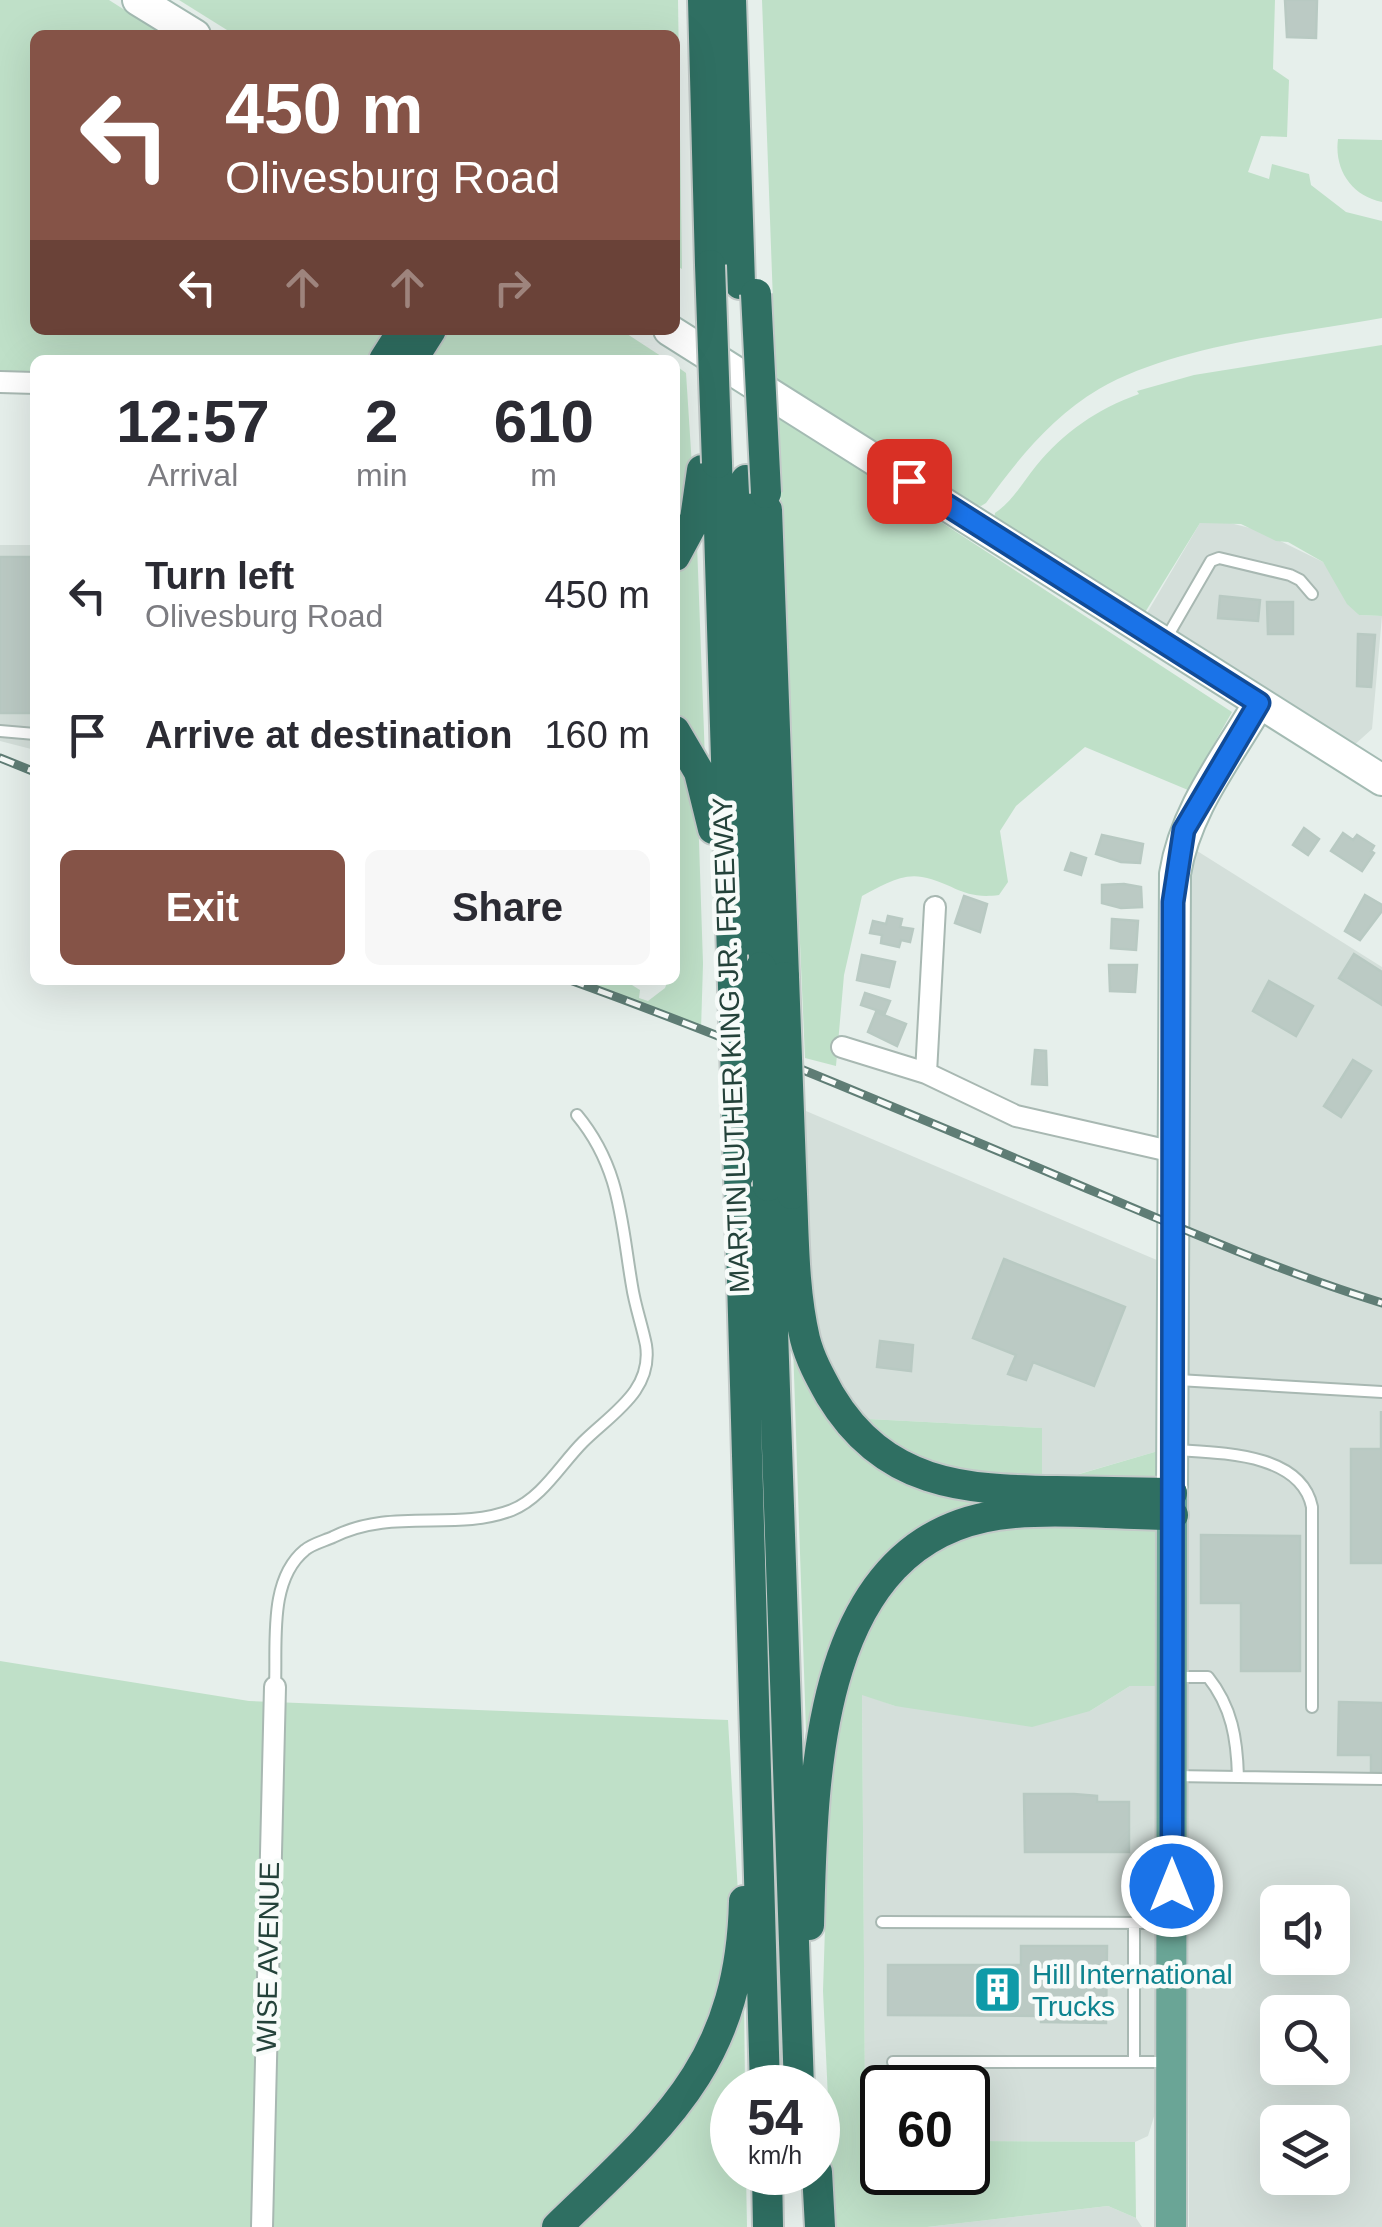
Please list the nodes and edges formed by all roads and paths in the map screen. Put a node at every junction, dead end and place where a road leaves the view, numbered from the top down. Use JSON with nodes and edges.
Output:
{"nodes":[{"id":1,"x":138,"y":0,"type":"edge"},
{"id":2,"x":702,"y":0,"type":"edge"},
{"id":3,"x":731,"y":0,"type":"edge"},
{"id":4,"x":186,"y":30,"type":"edge"},
{"id":5,"x":720,"y":137,"type":"junction"},
{"id":6,"x":676,"y":335,"type":"edge"},
{"id":7,"x":0,"y":382,"type":"edge"},
{"id":8,"x":30,"y":383,"type":"edge"},
{"id":9,"x":709,"y":458,"type":"junction"},
{"id":10,"x":680,"y":546,"type":"edge"},
{"id":11,"x":1312,"y":594,"type":"dead end"},
{"id":12,"x":1164,"y":643,"type":"junction"},
{"id":13,"x":1259,"y":703,"type":"junction"},
{"id":14,"x":0,"y":730,"type":"edge"},
{"id":15,"x":30,"y":733,"type":"edge"},
{"id":16,"x":680,"y":740,"type":"edge"},
{"id":17,"x":1382,"y":780,"type":"edge"},
{"id":18,"x":935,"y":908,"type":"dead end"},
{"id":19,"x":724,"y":952,"type":"junction"},
{"id":20,"x":842,"y":1047,"type":"dead end"},
{"id":21,"x":926,"y":1073,"type":"junction"},
{"id":22,"x":577,"y":1115,"type":"dead end"},
{"id":23,"x":1174,"y":1152,"type":"junction"},
{"id":24,"x":780,"y":1190,"type":"junction"},
{"id":25,"x":1172,"y":1380,"type":"junction"},
{"id":26,"x":1382,"y":1392,"type":"edge"},
{"id":27,"x":746,"y":1430,"type":"junction"},
{"id":28,"x":1172,"y":1450,"type":"junction"},
{"id":29,"x":1172,"y":1504,"type":"junction"},
{"id":30,"x":1172,"y":1677,"type":"junction"},
{"id":31,"x":276,"y":1686,"type":"joint"},
{"id":32,"x":1312,"y":1707,"type":"dead end"},
{"id":33,"x":1172,"y":1776,"type":"junction"},
{"id":34,"x":1238,"y":1777,"type":"junction"},
{"id":35,"x":1382,"y":1779,"type":"edge"},
{"id":36,"x":882,"y":1922,"type":"dead end"},
{"id":37,"x":1134,"y":1922,"type":"junction"},
{"id":38,"x":1172,"y":1922,"type":"junction"},
{"id":39,"x":892,"y":2062,"type":"dead end"},
{"id":40,"x":1134,"y":2062,"type":"junction"},
{"id":41,"x":1171,"y":2062,"type":"junction"},
{"id":42,"x":765,"y":2065,"type":"edge"},
{"id":43,"x":799,"y":2065,"type":"edge"},
{"id":44,"x":812,"y":2065,"type":"edge"},
{"id":45,"x":767,"y":2195,"type":"edge"},
{"id":46,"x":804,"y":2195,"type":"edge"},
{"id":47,"x":818,"y":2195,"type":"edge"},
{"id":48,"x":262,"y":2227,"type":"edge"},
{"id":49,"x":557,"y":2227,"type":"edge"},
{"id":50,"x":768,"y":2227,"type":"edge"},
{"id":51,"x":805,"y":2227,"type":"edge"},
{"id":52,"x":820,"y":2227,"type":"edge"},
{"id":53,"x":1171,"y":2227,"type":"edge"}],
"edges":[{"from":1,"to":4,"type":"main road"},
{"from":2,"to":5,"type":"highway","name":"MARTIN LUTHER KING JR. FREEWAY"},
{"from":3,"to":5,"type":"highway","name":"MARTIN LUTHER KING JR. FREEWAY"},
{"from":5,"to":9,"type":"highway","name":"MARTIN LUTHER KING JR. FREEWAY","bridge":true},
{"from":5,"to":24,"type":"highway","name":"MARTIN LUTHER KING JR. FREEWAY","bridge":true},
{"from":6,"to":12,"type":"main road"},
{"from":7,"to":8,"type":"street"},
{"from":9,"to":10,"type":"highway"},
{"from":9,"to":19,"type":"highway","name":"MARTIN LUTHER KING JR. FREEWAY"},
{"from":11,"to":12,"type":"lane"},
{"from":12,"to":13,"type":"main road"},
{"from":13,"to":17,"type":"main road"},
{"from":13,"to":23,"type":"main road"},
{"from":14,"to":15,"type":"lane"},
{"from":16,"to":19,"type":"highway"},
{"from":18,"to":21,"type":"street"},
{"from":19,"to":27,"type":"highway","name":"MARTIN LUTHER KING JR. FREEWAY","bridge":true},
{"from":20,"to":21,"type":"street"},
{"from":21,"to":23,"type":"street"},
{"from":22,"to":31,"type":"lane"},
{"from":23,"to":25,"type":"main road"},
{"from":24,"to":29,"type":"highway"},
{"from":24,"to":43,"type":"highway","name":"MARTIN LUTHER KING JR. FREEWAY"},
{"from":25,"to":26,"type":"lane"},
{"from":25,"to":28,"type":"main road"},
{"from":27,"to":42,"type":"highway","name":"MARTIN LUTHER KING JR. FREEWAY"},
{"from":27,"to":49,"type":"highway"},
{"from":28,"to":29,"type":"main road"},
{"from":28,"to":32,"type":"lane"},
{"from":29,"to":30,"type":"main road"},
{"from":29,"to":44,"type":"highway"},
{"from":30,"to":33,"type":"main road"},
{"from":30,"to":34,"type":"lane"},
{"from":31,"to":48,"type":"street","name":"WISE AVENUE"},
{"from":33,"to":34,"type":"lane"},
{"from":33,"to":38,"type":"main road"},
{"from":34,"to":35,"type":"lane"},
{"from":36,"to":37,"type":"lane"},
{"from":37,"to":38,"type":"lane"},
{"from":37,"to":40,"type":"lane"},
{"from":38,"to":41,"type":"main road"},
{"from":39,"to":40,"type":"lane"},
{"from":40,"to":41,"type":"lane"},
{"from":41,"to":53,"type":"main road"},
{"from":45,"to":50,"type":"highway"},
{"from":46,"to":51,"type":"highway"},
{"from":47,"to":52,"type":"highway"}]}
